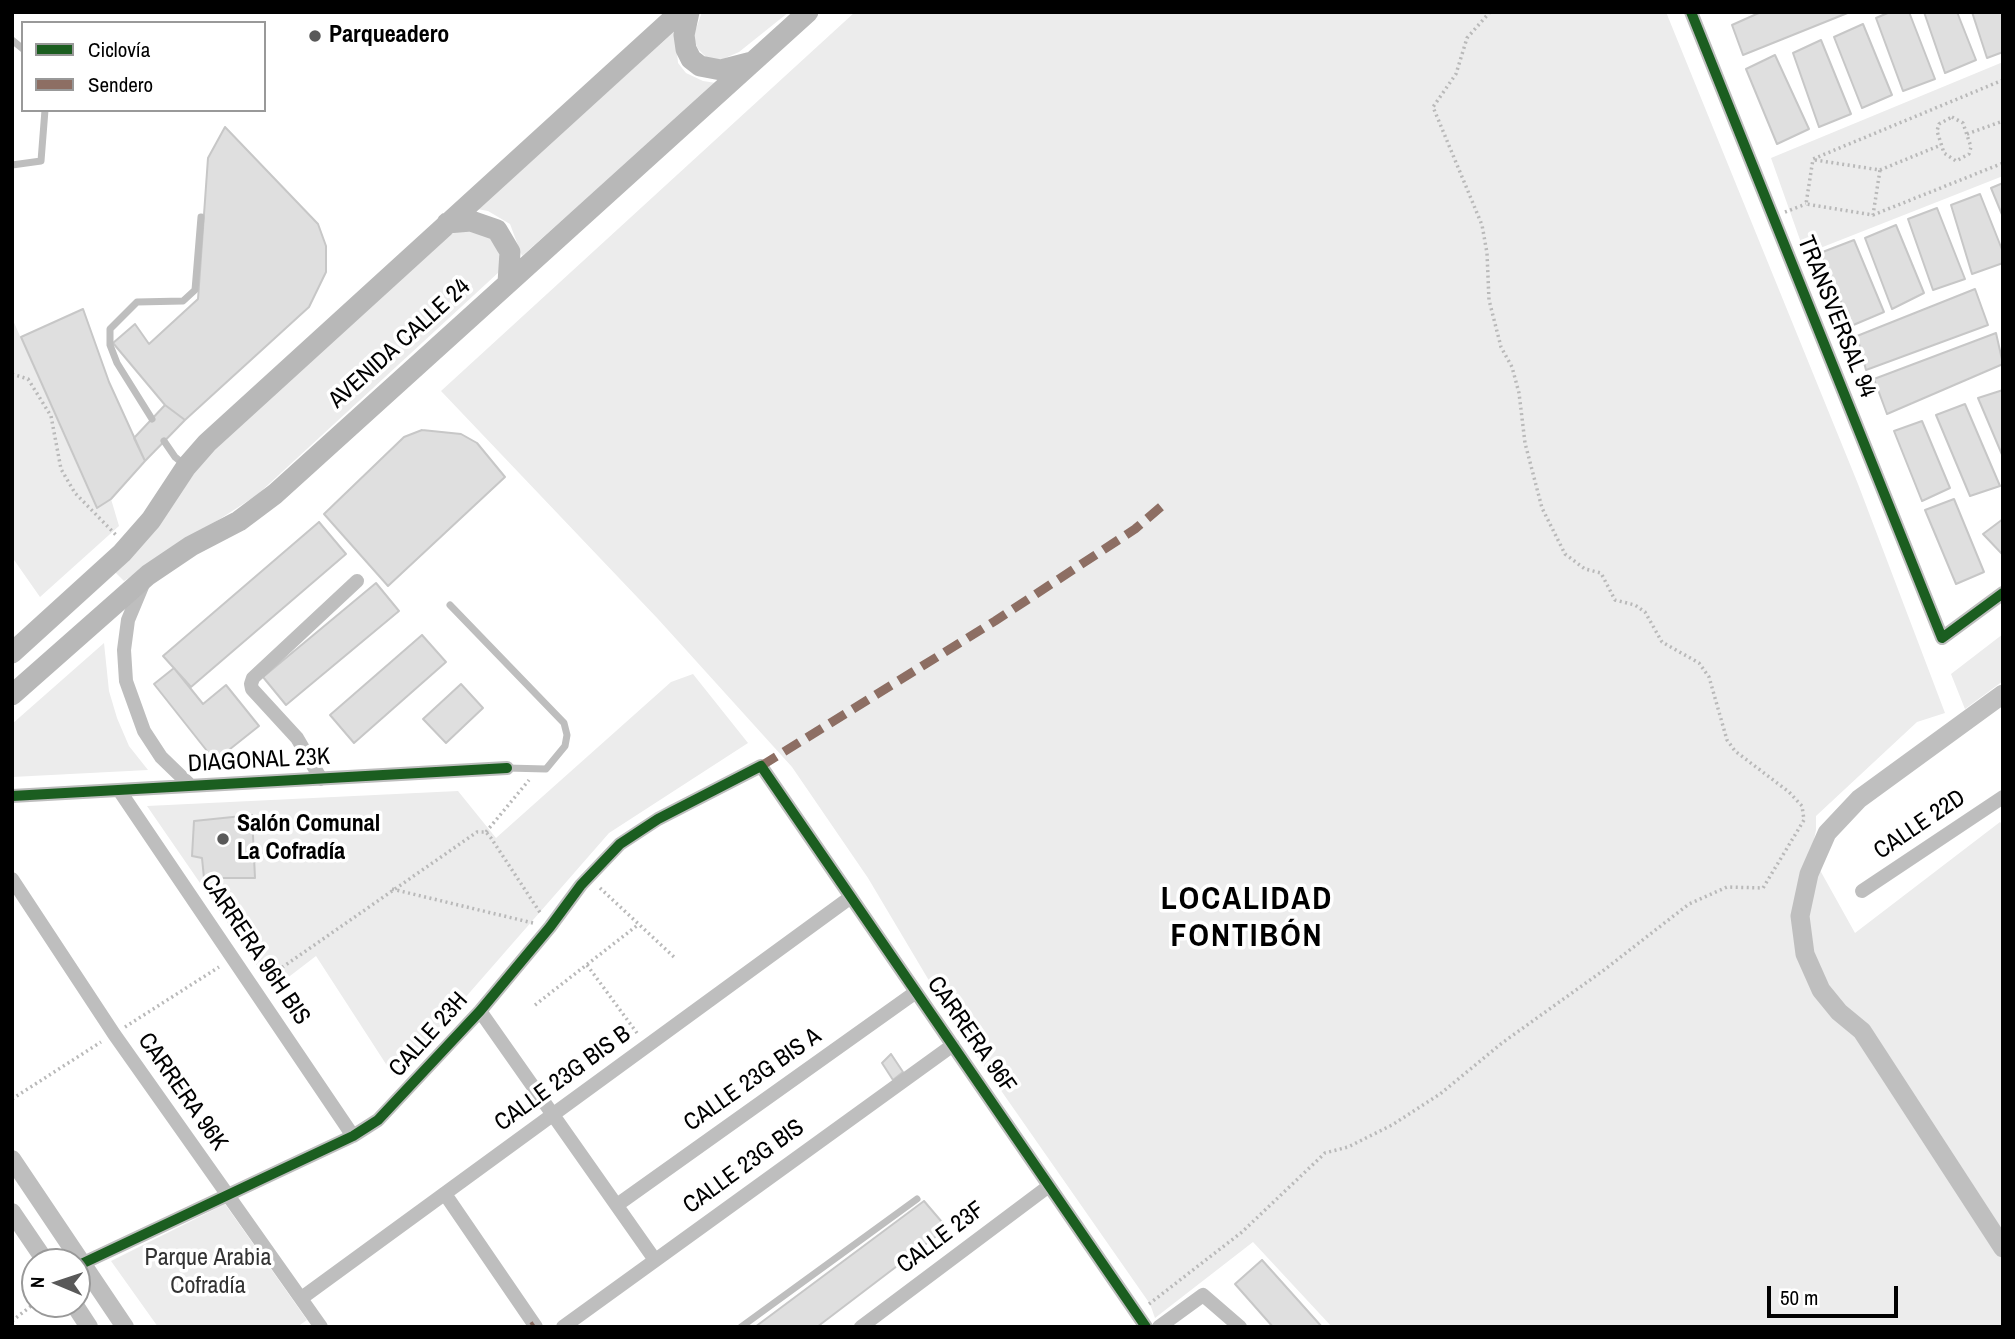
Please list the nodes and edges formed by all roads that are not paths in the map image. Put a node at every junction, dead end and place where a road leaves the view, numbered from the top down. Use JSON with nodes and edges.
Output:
{"nodes":[{"id":1,"x":680,"y":12,"type":"edge"},
{"id":2,"x":689,"y":12,"type":"edge"},
{"id":3,"x":808,"y":12,"type":"edge"},
{"id":4,"x":1691,"y":12,"type":"edge"},
{"id":5,"x":754,"y":61,"type":"junction"},
{"id":6,"x":45,"y":112,"type":"edge"},
{"id":7,"x":12,"y":165,"type":"edge"},
{"id":8,"x":201,"y":217,"type":"dead end"},
{"id":9,"x":447,"y":223,"type":"junction"},
{"id":10,"x":508,"y":283,"type":"junction"},
{"id":11,"x":152,"y":419,"type":"dead end"},
{"id":12,"x":164,"y":441,"type":"dead end"},
{"id":13,"x":186,"y":467,"type":"junction"},
{"id":14,"x":148,"y":575,"type":"junction"},
{"id":15,"x":357,"y":581,"type":"dead end"},
{"id":16,"x":2003,"y":593,"type":"edge"},
{"id":17,"x":450,"y":605,"type":"dead end"},
{"id":18,"x":12,"y":653,"type":"edge"},
{"id":19,"x":12,"y":695,"type":"edge"},
{"id":20,"x":761,"y":766,"type":"joint"},
{"id":21,"x":507,"y":768,"type":"joint"},
{"id":22,"x":321,"y":779,"type":"junction"},
{"id":23,"x":191,"y":786,"type":"junction"},
{"id":24,"x":119,"y":790,"type":"junction"},
{"id":25,"x":12,"y":796,"type":"edge"},
{"id":26,"x":2003,"y":797,"type":"edge"},
{"id":27,"x":12,"y":879,"type":"edge"},
{"id":28,"x":1862,"y":891,"type":"dead end"},
{"id":29,"x":851,"y":897,"type":"junction"},
{"id":30,"x":916,"y":992,"type":"junction"},
{"id":31,"x":480,"y":1011,"type":"junction"},
{"id":32,"x":953,"y":1045,"type":"junction"},
{"id":33,"x":553,"y":1115,"type":"junction"},
{"id":34,"x":354,"y":1136,"type":"junction"},
{"id":35,"x":12,"y":1159,"type":"edge"},
{"id":36,"x":1049,"y":1186,"type":"junction"},
{"id":37,"x":445,"y":1194,"type":"junction"},
{"id":38,"x":227,"y":1195,"type":"junction"},
{"id":39,"x":917,"y":1199,"type":"dead end"},
{"id":40,"x":617,"y":1205,"type":"junction"},
{"id":41,"x":12,"y":1212,"type":"edge"},
{"id":42,"x":36,"y":1248,"type":"edge"},
{"id":43,"x":69,"y":1248,"type":"edge"},
{"id":44,"x":91,"y":1260,"type":"edge"},
{"id":45,"x":655,"y":1260,"type":"junction"},
{"id":46,"x":91,"y":1280,"type":"edge"},
{"id":47,"x":303,"y":1297,"type":"junction"},
{"id":48,"x":870,"y":1324,"type":"edge"},
{"id":49,"x":1147,"y":1326,"type":"edge"},
{"id":50,"x":125,"y":1327,"type":"edge"},
{"id":51,"x":321,"y":1327,"type":"edge"},
{"id":52,"x":536,"y":1327,"type":"edge"},
{"id":53,"x":563,"y":1327,"type":"edge"},
{"id":54,"x":741,"y":1327,"type":"edge"},
{"id":55,"x":1240,"y":1327,"type":"edge"}],
"edges":[{"from":1,"to":9,"type":"main road"},
{"from":2,"to":5,"type":"main road"},
{"from":3,"to":5,"type":"main road","name":"AVENIDA CALLE 24"},
{"from":4,"to":16,"type":"street","name":"TRANSVERSAL 94"},
{"from":5,"to":10,"type":"main road","name":"AVENIDA CALLE 24"},
{"from":6,"to":7,"type":"lane"},
{"from":8,"to":11,"type":"lane"},
{"from":9,"to":10,"type":"main road"},
{"from":9,"to":13,"type":"main road"},
{"from":10,"to":14,"type":"main road","name":"AVENIDA CALLE 24"},
{"from":12,"to":13,"type":"lane"},
{"from":13,"to":18,"type":"main road"},
{"from":14,"to":19,"type":"main road","name":"AVENIDA CALLE 24"},
{"from":14,"to":23,"type":"street"},
{"from":15,"to":22,"type":"street"},
{"from":17,"to":21,"type":"lane"},
{"from":20,"to":29,"type":"street","name":"CARRERA 96F"},
{"from":20,"to":31,"type":"street","name":"CALLE 23H"},
{"from":21,"to":22,"type":"street","name":"DIAGONAL 23K"},
{"from":22,"to":23,"type":"street","name":"DIAGONAL 23K"},
{"from":23,"to":24,"type":"street","name":"DIAGONAL 23K"},
{"from":24,"to":25,"type":"street","name":"DIAGONAL 23K"},
{"from":24,"to":34,"type":"street","name":"CARRERA 96H BIS"},
{"from":26,"to":28,"type":"street","name":"CALLE 22D"},
{"from":27,"to":38,"type":"street","name":"CARRERA 96K"},
{"from":29,"to":30,"type":"street","name":"CARRERA 96F"},
{"from":29,"to":33,"type":"street","name":"CALLE 23G BIS B"},
{"from":30,"to":32,"type":"street","name":"CARRERA 96F"},
{"from":30,"to":40,"type":"street","name":"CALLE 23G BIS A"},
{"from":31,"to":33,"type":"street"},
{"from":31,"to":34,"type":"street","name":"CALLE 23H"},
{"from":32,"to":36,"type":"street","name":"CARRERA 96F"},
{"from":32,"to":45,"type":"street","name":"CALLE 23G BIS"},
{"from":33,"to":37,"type":"street","name":"CALLE 23G BIS B"},
{"from":33,"to":40,"type":"street"},
{"from":34,"to":38,"type":"street","name":"CALLE 23H"},
{"from":35,"to":43,"type":"street"},
{"from":36,"to":48,"type":"street","name":"CALLE 23F"},
{"from":36,"to":49,"type":"street","name":"CARRERA 96F"},
{"from":37,"to":47,"type":"street","name":"CALLE 23G BIS B"},
{"from":37,"to":52,"type":"street"},
{"from":38,"to":44,"type":"street","name":"CALLE 23H"},
{"from":38,"to":47,"type":"street","name":"CARRERA 96K"},
{"from":39,"to":54,"type":"lane"},
{"from":40,"to":45,"type":"street"},
{"from":41,"to":42,"type":"street"},
{"from":45,"to":53,"type":"street","name":"CALLE 23G BIS"},
{"from":46,"to":50,"type":"street"},
{"from":47,"to":51,"type":"street","name":"CARRERA 96K"},
{"from":49,"to":55,"type":"street"}]}
